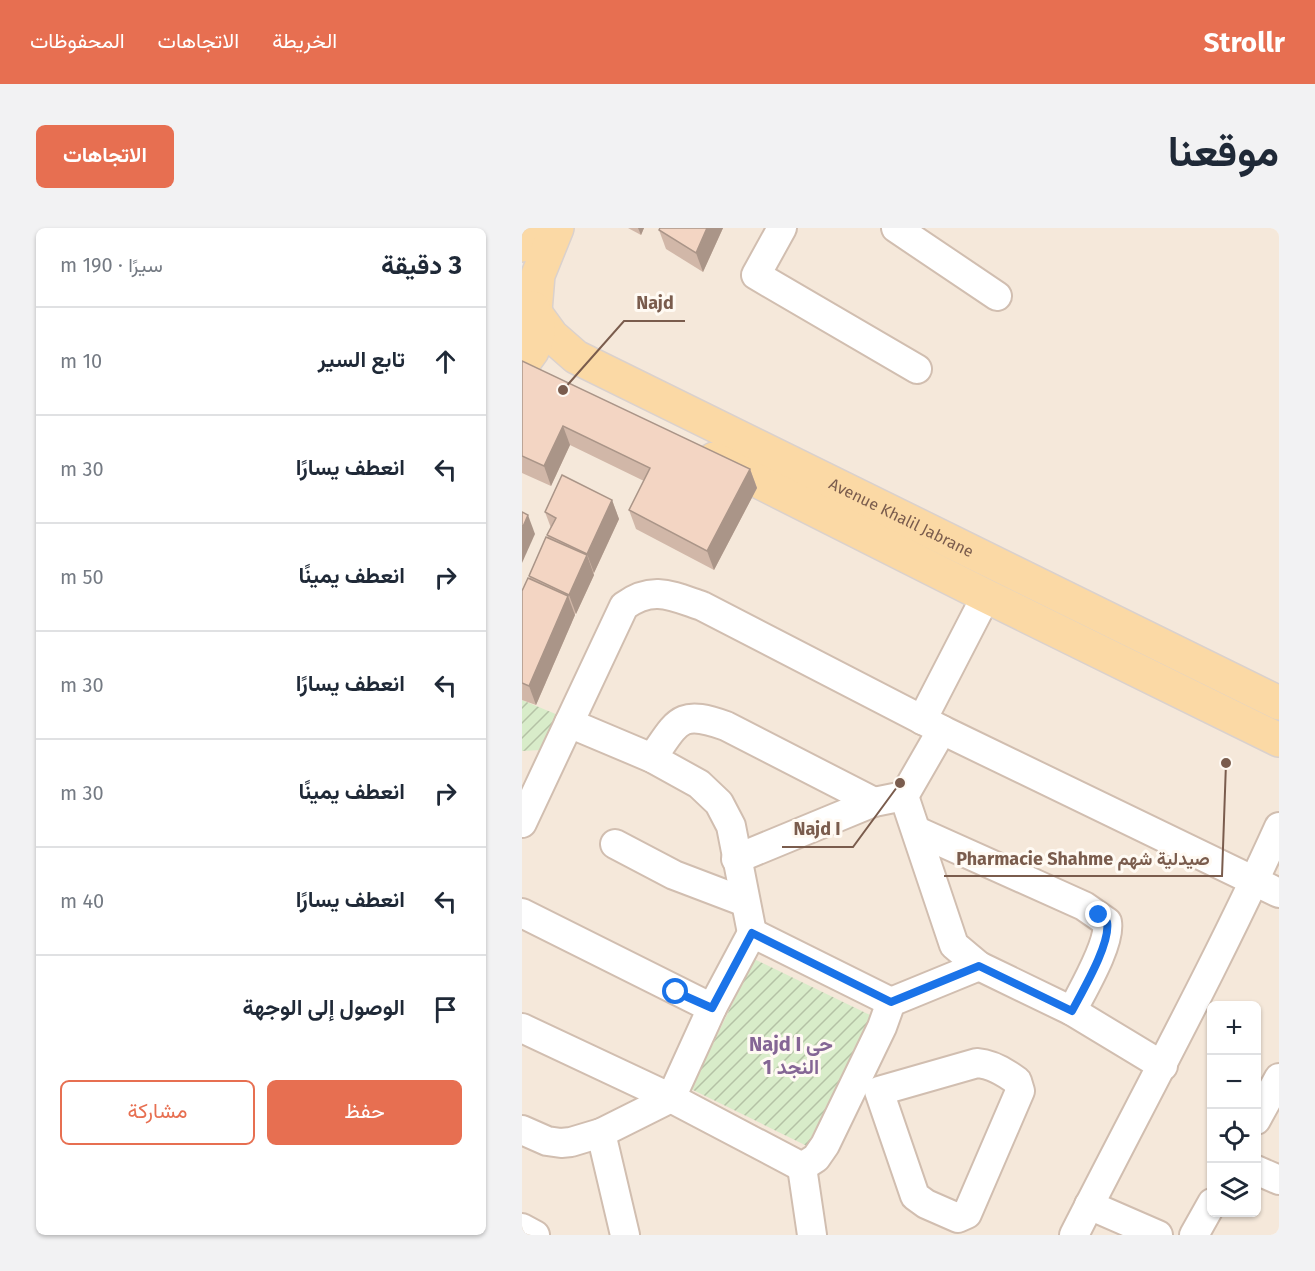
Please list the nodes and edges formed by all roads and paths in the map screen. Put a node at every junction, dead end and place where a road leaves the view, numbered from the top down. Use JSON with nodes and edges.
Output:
{"nodes":[{"id":1,"x":530,"y":228,"type":"edge"},
{"id":2,"x":558,"y":228,"type":"edge"},
{"id":3,"x":782,"y":228,"type":"edge"},
{"id":4,"x":896,"y":228,"type":"edge"},
{"id":5,"x":522,"y":245,"type":"edge"},
{"id":6,"x":997,"y":296,"type":"dead end"},
{"id":7,"x":531,"y":306,"type":"edge"},
{"id":8,"x":522,"y":363,"type":"edge"},
{"id":9,"x":917,"y":369,"type":"dead end"},
{"id":10,"x":548,"y":379,"type":"edge"},
{"id":11,"x":600,"y":402,"type":"edge"},
{"id":12,"x":686,"y":445,"type":"edge"},
{"id":13,"x":986,"y":596,"type":"junction"},
{"id":14,"x":1279,"y":703,"type":"edge"},
{"id":15,"x":569,"y":723,"type":"junction"},
{"id":16,"x":932,"y":725,"type":"junction"},
{"id":17,"x":1279,"y":740,"type":"edge"},
{"id":18,"x":652,"y":759,"type":"junction"},
{"id":19,"x":904,"y":796,"type":"junction"},
{"id":20,"x":874,"y":802,"type":"junction"},
{"id":21,"x":522,"y":824,"type":"edge"},
{"id":22,"x":1279,"y":826,"type":"edge"},
{"id":23,"x":917,"y":831,"type":"junction"},
{"id":24,"x":615,"y":844,"type":"dead end"},
{"id":25,"x":736,"y":859,"type":"junction"},
{"id":26,"x":1267,"y":886,"type":"edge"},
{"id":27,"x":745,"y":902,"type":"junction"},
{"id":28,"x":522,"y":913,"type":"edge"},
{"id":29,"x":752,"y":933,"type":"junction"},
{"id":30,"x":979,"y":966,"type":"junction"},
{"id":31,"x":891,"y":1002,"type":"junction"},
{"id":32,"x":712,"y":1008,"type":"junction"},
{"id":33,"x":1072,"y":1011,"type":"junction"},
{"id":34,"x":522,"y":1028,"type":"edge"},
{"id":35,"x":1163,"y":1066,"type":"junction"},
{"id":36,"x":1279,"y":1078,"type":"edge"},
{"id":37,"x":867,"y":1088,"type":"junction"},
{"id":38,"x":671,"y":1098,"type":"junction"},
{"id":39,"x":1261,"y":1112,"type":"edge"},
{"id":40,"x":522,"y":1130,"type":"edge"},
{"id":41,"x":601,"y":1133,"type":"junction"},
{"id":42,"x":802,"y":1167,"type":"junction"},
{"id":43,"x":1261,"y":1172,"type":"edge"},
{"id":44,"x":1279,"y":1180,"type":"edge"},
{"id":45,"x":1089,"y":1206,"type":"junction"},
{"id":46,"x":1207,"y":1212,"type":"edge"},
{"id":47,"x":522,"y":1228,"type":"edge"},
{"id":48,"x":535,"y":1235,"type":"edge"},
{"id":49,"x":625,"y":1235,"type":"edge"},
{"id":50,"x":812,"y":1235,"type":"edge"},
{"id":51,"x":1074,"y":1235,"type":"edge"},
{"id":52,"x":1158,"y":1235,"type":"edge"},
{"id":53,"x":1194,"y":1235,"type":"edge"}],
"edges":[{"from":1,"to":5,"type":"main road"},
{"from":2,"to":7,"type":"main road"},
{"from":3,"to":9,"type":"street"},
{"from":4,"to":6,"type":"street"},
{"from":7,"to":8,"type":"main road"},
{"from":7,"to":14,"type":"main road","name":"Avenue Khalil Jabrane"},
{"from":10,"to":11,"type":"main road"},
{"from":12,"to":13,"type":"main road","name":"Avenue Khalil Jabrane"},
{"from":13,"to":16,"type":"street"},
{"from":13,"to":17,"type":"main road","name":"Avenue Khalil Jabrane"},
{"from":15,"to":16,"type":"street"},
{"from":15,"to":18,"type":"street"},
{"from":15,"to":21,"type":"street"},
{"from":16,"to":19,"type":"street"},
{"from":16,"to":26,"type":"street"},
{"from":18,"to":20,"type":"street"},
{"from":18,"to":25,"type":"street"},
{"from":19,"to":20,"type":"street"},
{"from":19,"to":23,"type":"street"},
{"from":20,"to":25,"type":"street"},
{"from":22,"to":26,"type":"street"},
{"from":23,"to":30,"type":"street"},
{"from":23,"to":33,"type":"street"},
{"from":24,"to":27,"type":"street"},
{"from":25,"to":27,"type":"street"},
{"from":26,"to":35,"type":"street"},
{"from":27,"to":29,"type":"street"},
{"from":28,"to":32,"type":"street"},
{"from":29,"to":31,"type":"street"},
{"from":29,"to":32,"type":"street"},
{"from":30,"to":31,"type":"street"},
{"from":30,"to":33,"type":"street"},
{"from":31,"to":37,"type":"street"},
{"from":32,"to":38,"type":"street"},
{"from":33,"to":35,"type":"street"},
{"from":34,"to":38,"type":"street"},
{"from":35,"to":45,"type":"street"},
{"from":36,"to":39,"type":"street"},
{"from":37,"to":37,"type":"street"},
{"from":37,"to":42,"type":"street"},
{"from":38,"to":41,"type":"street"},
{"from":38,"to":42,"type":"street"},
{"from":40,"to":41,"type":"street"},
{"from":41,"to":49,"type":"street"},
{"from":42,"to":50,"type":"street"},
{"from":43,"to":44,"type":"street"},
{"from":45,"to":51,"type":"street"},
{"from":45,"to":52,"type":"street"},
{"from":46,"to":53,"type":"street"},
{"from":47,"to":48,"type":"street"}]}
